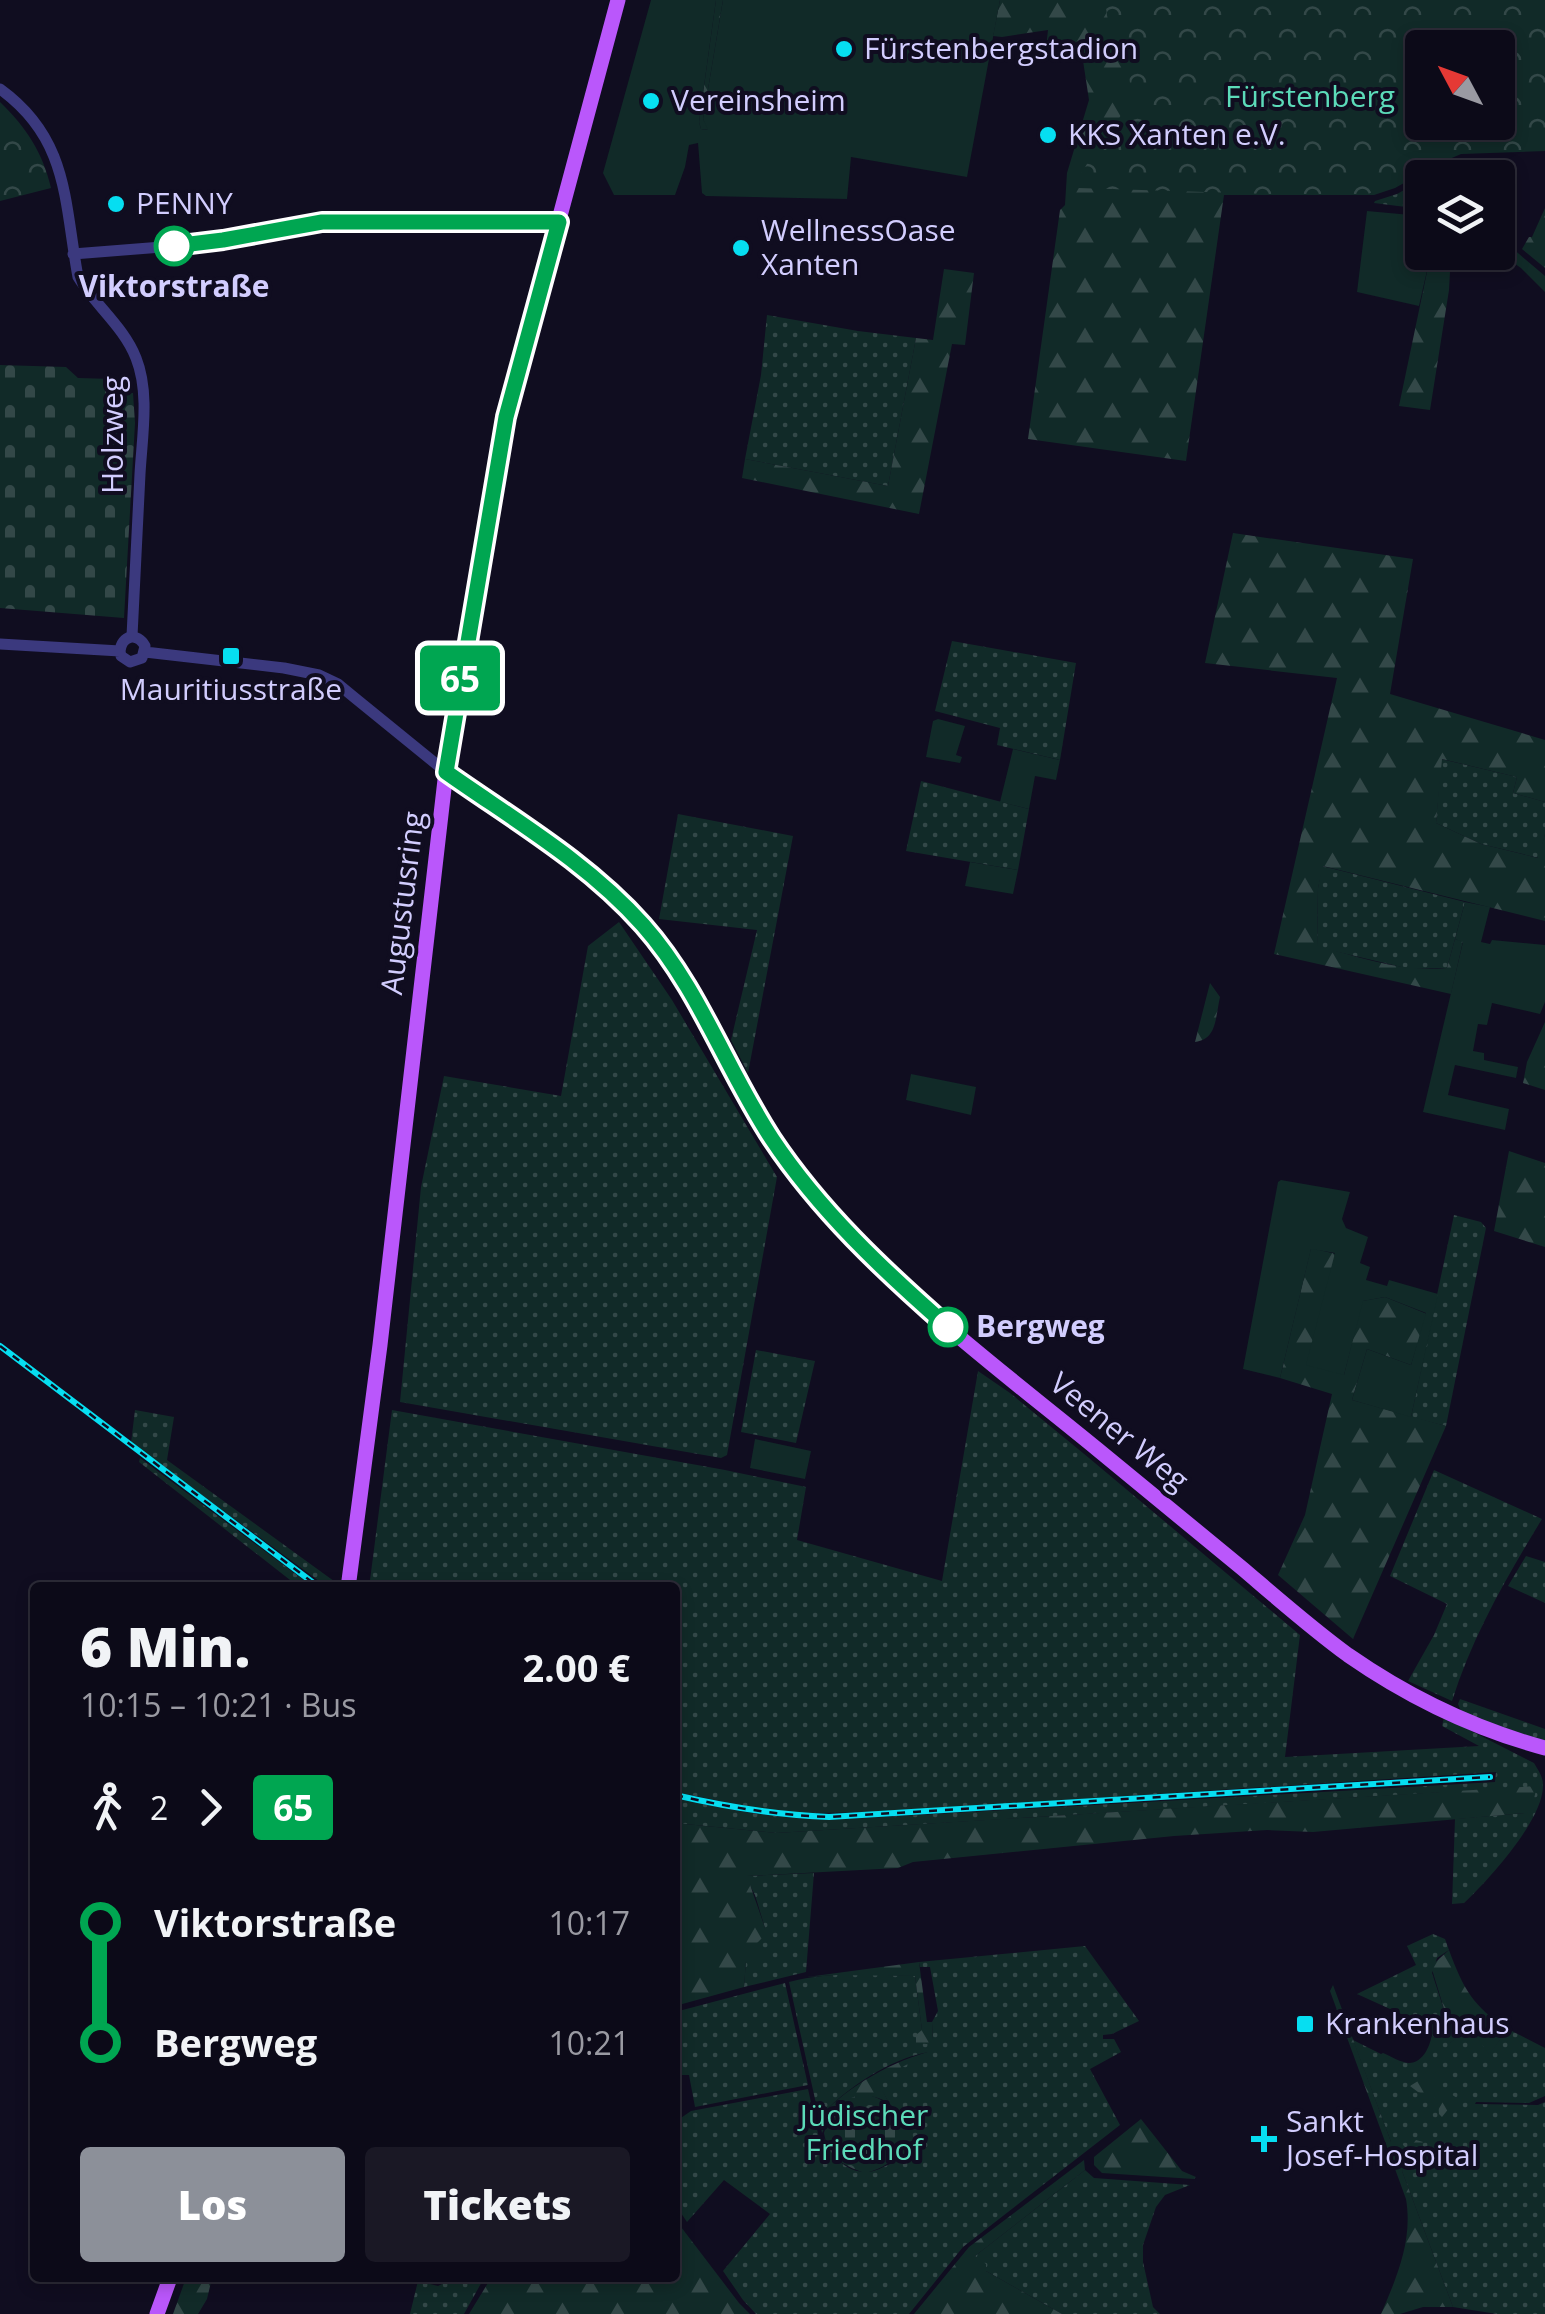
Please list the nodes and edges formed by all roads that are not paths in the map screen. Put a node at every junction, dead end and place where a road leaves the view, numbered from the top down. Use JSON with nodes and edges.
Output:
{"nodes":[{"id":1,"x":618,"y":0,"type":"edge"},
{"id":2,"x":0,"y":88,"type":"edge"},
{"id":3,"x":559,"y":222,"type":"junction"},
{"id":4,"x":73,"y":254,"type":"junction"},
{"id":5,"x":132,"y":636,"type":"junction"},
{"id":6,"x":0,"y":644,"type":"edge"},
{"id":7,"x":120,"y":651,"type":"junction"},
{"id":8,"x":145,"y":652,"type":"junction"},
{"id":9,"x":446,"y":772,"type":"junction"},
{"id":10,"x":349,"y":1582,"type":"edge"},
{"id":11,"x":1545,"y":1748,"type":"edge"},
{"id":12,"x":169,"y":2282,"type":"edge"},
{"id":13,"x":157,"y":2314,"type":"edge"}],
"edges":[{"from":1,"to":3,"type":"main road","name":"Augustusring"},
{"from":2,"to":4,"type":"street","name":"Holzweg"},
{"from":3,"to":4,"type":"street"},
{"from":3,"to":9,"type":"main road","name":"Augustusring"},
{"from":4,"to":5,"type":"street","name":"Holzweg"},
{"from":5,"to":7,"type":"street"},
{"from":5,"to":8,"type":"street"},
{"from":6,"to":7,"type":"street"},
{"from":7,"to":8,"type":"street"},
{"from":8,"to":9,"type":"street"},
{"from":9,"to":10,"type":"main road","name":"Augustusring"},
{"from":9,"to":11,"type":"main road","name":"Veener Weg"},
{"from":12,"to":13,"type":"main road"}]}
